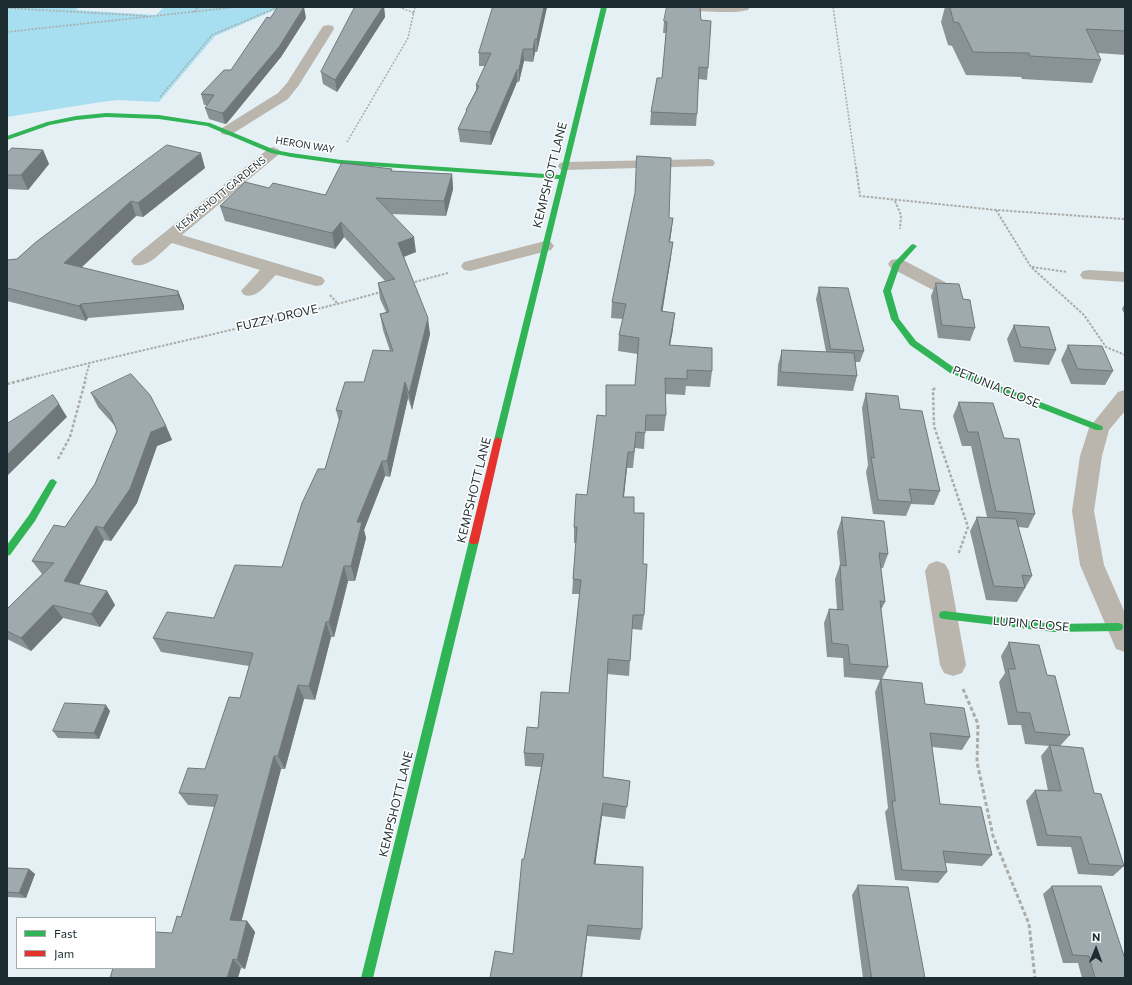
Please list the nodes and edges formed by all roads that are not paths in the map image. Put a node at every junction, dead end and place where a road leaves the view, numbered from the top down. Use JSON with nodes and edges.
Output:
{"nodes":[{"id":1,"x":604,"y":7,"type":"edge"},
{"id":2,"x":694,"y":7,"type":"edge"},
{"id":3,"x":744,"y":7,"type":"edge"},
{"id":4,"x":328,"y":29,"type":"dead end"},
{"id":5,"x":227,"y":131,"type":"junction"},
{"id":6,"x":7,"y":138,"type":"edge"},
{"id":7,"x":273,"y":152,"type":"junction"},
{"id":8,"x":709,"y":163,"type":"dead end"},
{"id":9,"x":563,"y":171,"type":"junction"},
{"id":10,"x":169,"y":237,"type":"junction"},
{"id":11,"x":545,"y":246,"type":"junction"},
{"id":12,"x":913,"y":246,"type":"road end"},
{"id":13,"x":140,"y":261,"type":"dead end"},
{"id":14,"x":897,"y":264,"type":"junction"},
{"id":15,"x":470,"y":266,"type":"road end"},
{"id":16,"x":273,"y":268,"type":"junction"},
{"id":17,"x":1089,"y":275,"type":"road end"},
{"id":18,"x":1125,"y":277,"type":"edge"},
{"id":19,"x":316,"y":281,"type":"dead end"},
{"id":20,"x":939,"y":286,"type":"edge"},
{"id":21,"x":250,"y":291,"type":"dead end"},
{"id":22,"x":1125,"y":397,"type":"edge"},
{"id":23,"x":1099,"y":428,"type":"junction"},
{"id":24,"x":53,"y":482,"type":"road end"},
{"id":25,"x":7,"y":552,"type":"edge"},
{"id":26,"x":937,"y":571,"type":"road end"},
{"id":27,"x":944,"y":616,"type":"junction"},
{"id":28,"x":1121,"y":634,"type":"edge"},
{"id":29,"x":953,"y":665,"type":"road end"},
{"id":30,"x":367,"y":978,"type":"edge"}],
"edges":[{"from":1,"to":9,"type":"street","name":"KEMPSHOTT LANE"},
{"from":2,"to":3,"type":"street"},
{"from":4,"to":5,"type":"street"},
{"from":5,"to":6,"type":"street","name":"HERON WAY"},
{"from":5,"to":7,"type":"street","name":"HERON WAY"},
{"from":7,"to":9,"type":"street","name":"HERON WAY"},
{"from":7,"to":10,"type":"street","name":"KEMPSHOTT GARDENS"},
{"from":8,"to":9,"type":"lane"},
{"from":9,"to":11,"type":"street","name":"KEMPSHOTT LANE"},
{"from":10,"to":13,"type":"street","name":"KEMPSHOTT GARDENS"},
{"from":10,"to":16,"type":"street","name":"KEMPSHOTT GARDENS"},
{"from":11,"to":15,"type":"street"},
{"from":11,"to":30,"type":"street","name":"KEMPSHOTT LANE"},
{"from":12,"to":14,"type":"street","name":"PETUNIA CLOSE"},
{"from":14,"to":20,"type":"street"},
{"from":14,"to":23,"type":"street","name":"PETUNIA CLOSE"},
{"from":16,"to":19,"type":"street","name":"KEMPSHOTT GARDENS"},
{"from":16,"to":21,"type":"street"},
{"from":17,"to":18,"type":"street"},
{"from":22,"to":23,"type":"street"},
{"from":23,"to":28,"type":"street"},
{"from":24,"to":25,"type":"street"},
{"from":26,"to":27,"type":"street"},
{"from":27,"to":28,"type":"street","name":"LUPIN CLOSE"},
{"from":27,"to":29,"type":"street"}]}
